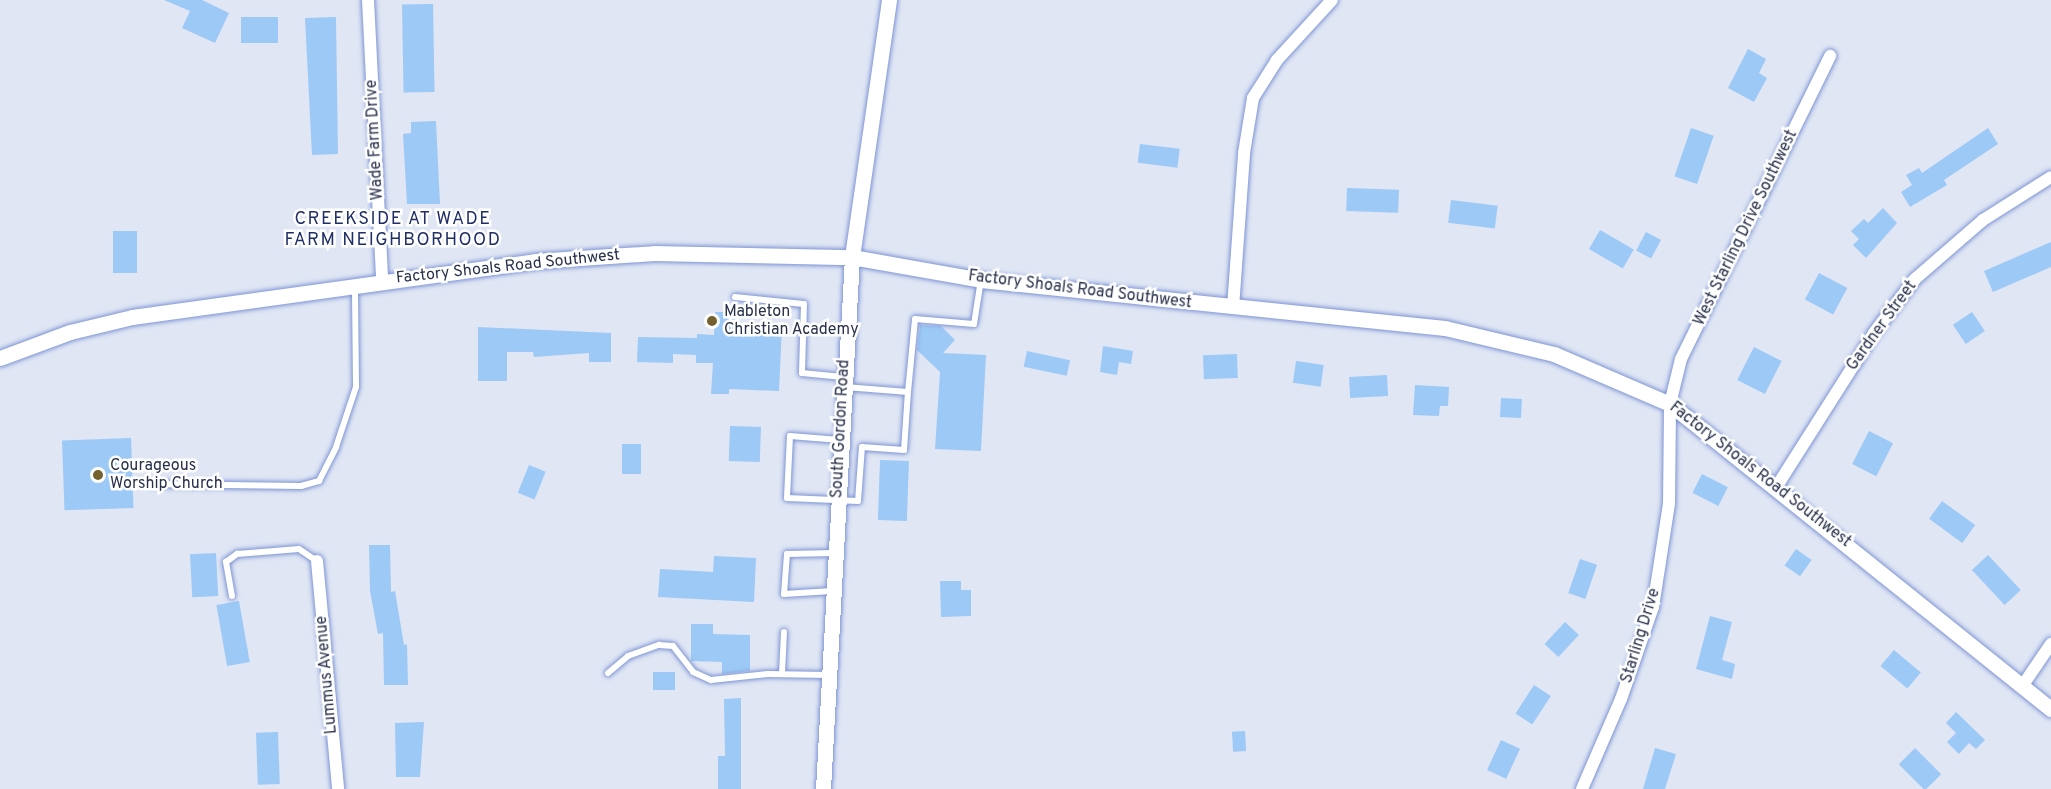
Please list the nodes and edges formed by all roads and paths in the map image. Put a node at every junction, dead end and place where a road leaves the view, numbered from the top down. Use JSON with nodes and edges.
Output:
{"nodes":[{"id":1,"x":368,"y":0,"type":"edge"},
{"id":2,"x":889,"y":0,"type":"edge"},
{"id":3,"x":1332,"y":0,"type":"edge"},
{"id":4,"x":1830,"y":56,"type":"dead end"},
{"id":5,"x":2051,"y":177,"type":"edge"},
{"id":6,"x":852,"y":257,"type":"junction"},
{"id":7,"x":382,"y":280,"type":"junction"},
{"id":8,"x":981,"y":280,"type":"junction"},
{"id":9,"x":354,"y":283,"type":"junction"},
{"id":10,"x":735,"y":297,"type":"dead end"},
{"id":11,"x":1233,"y":308,"type":"junction"},
{"id":12,"x":0,"y":358,"type":"edge"},
{"id":13,"x":843,"y":382,"type":"junction"},
{"id":14,"x":908,"y":393,"type":"junction"},
{"id":15,"x":1671,"y":404,"type":"junction"},
{"id":16,"x":840,"y":440,"type":"junction"},
{"id":17,"x":151,"y":484,"type":"dead end"},
{"id":18,"x":1777,"y":486,"type":"junction"},
{"id":19,"x":837,"y":500,"type":"junction"},
{"id":20,"x":834,"y":553,"type":"junction"},
{"id":21,"x":317,"y":561,"type":"joint"},
{"id":22,"x":832,"y":591,"type":"junction"},
{"id":23,"x":232,"y":596,"type":"dead end"},
{"id":24,"x":784,"y":633,"type":"dead end"},
{"id":25,"x":2051,"y":644,"type":"edge"},
{"id":26,"x":608,"y":673,"type":"dead end"},
{"id":27,"x":782,"y":674,"type":"junction"},
{"id":28,"x":828,"y":675,"type":"junction"},
{"id":29,"x":2023,"y":685,"type":"junction"},
{"id":30,"x":2051,"y":709,"type":"edge"},
{"id":31,"x":338,"y":789,"type":"edge"},
{"id":32,"x":823,"y":789,"type":"edge"},
{"id":33,"x":1582,"y":789,"type":"edge"}],
"edges":[{"from":1,"to":7,"type":"street","name":"Wade Farm Drive"},
{"from":2,"to":6,"type":"street","name":"South Gordon Road"},
{"from":3,"to":11,"type":"street"},
{"from":4,"to":15,"type":"street","name":"West Starling Drive Southwest"},
{"from":5,"to":18,"type":"street","name":"Gardner Street"},
{"from":6,"to":7,"type":"street","name":"Factory Shoals Road Southwest"},
{"from":6,"to":8,"type":"street","name":"Factory Shoals Road Southwest"},
{"from":6,"to":13,"type":"street","name":"South Gordon Road"},
{"from":7,"to":9,"type":"street","name":"Factory Shoals Road Southwest"},
{"from":8,"to":11,"type":"street","name":"Factory Shoals Road Southwest"},
{"from":8,"to":14,"type":"lane"},
{"from":9,"to":12,"type":"street","name":"Factory Shoals Road Southwest"},
{"from":9,"to":17,"type":"lane"},
{"from":10,"to":13,"type":"lane"},
{"from":11,"to":15,"type":"street","name":"Factory Shoals Road Southwest"},
{"from":13,"to":14,"type":"lane"},
{"from":13,"to":16,"type":"street","name":"South Gordon Road"},
{"from":14,"to":19,"type":"lane"},
{"from":15,"to":18,"type":"street","name":"Factory Shoals Road Southwest"},
{"from":15,"to":33,"type":"street","name":"Starling Drive"},
{"from":16,"to":19,"type":"street","name":"South Gordon Road"},
{"from":16,"to":19,"type":"lane"},
{"from":18,"to":29,"type":"street","name":"Factory Shoals Road Southwest"},
{"from":19,"to":20,"type":"street","name":"South Gordon Road"},
{"from":20,"to":22,"type":"street","name":"South Gordon Road"},
{"from":20,"to":22,"type":"lane"},
{"from":21,"to":23,"type":"lane"},
{"from":21,"to":31,"type":"street","name":"Lummus Avenue"},
{"from":22,"to":28,"type":"street","name":"South Gordon Road"},
{"from":24,"to":27,"type":"lane"},
{"from":25,"to":29,"type":"street"},
{"from":26,"to":27,"type":"lane"},
{"from":27,"to":28,"type":"lane"},
{"from":28,"to":32,"type":"street","name":"South Gordon Road"},
{"from":29,"to":30,"type":"street","name":"Factory Shoals Road Southwest"}]}
